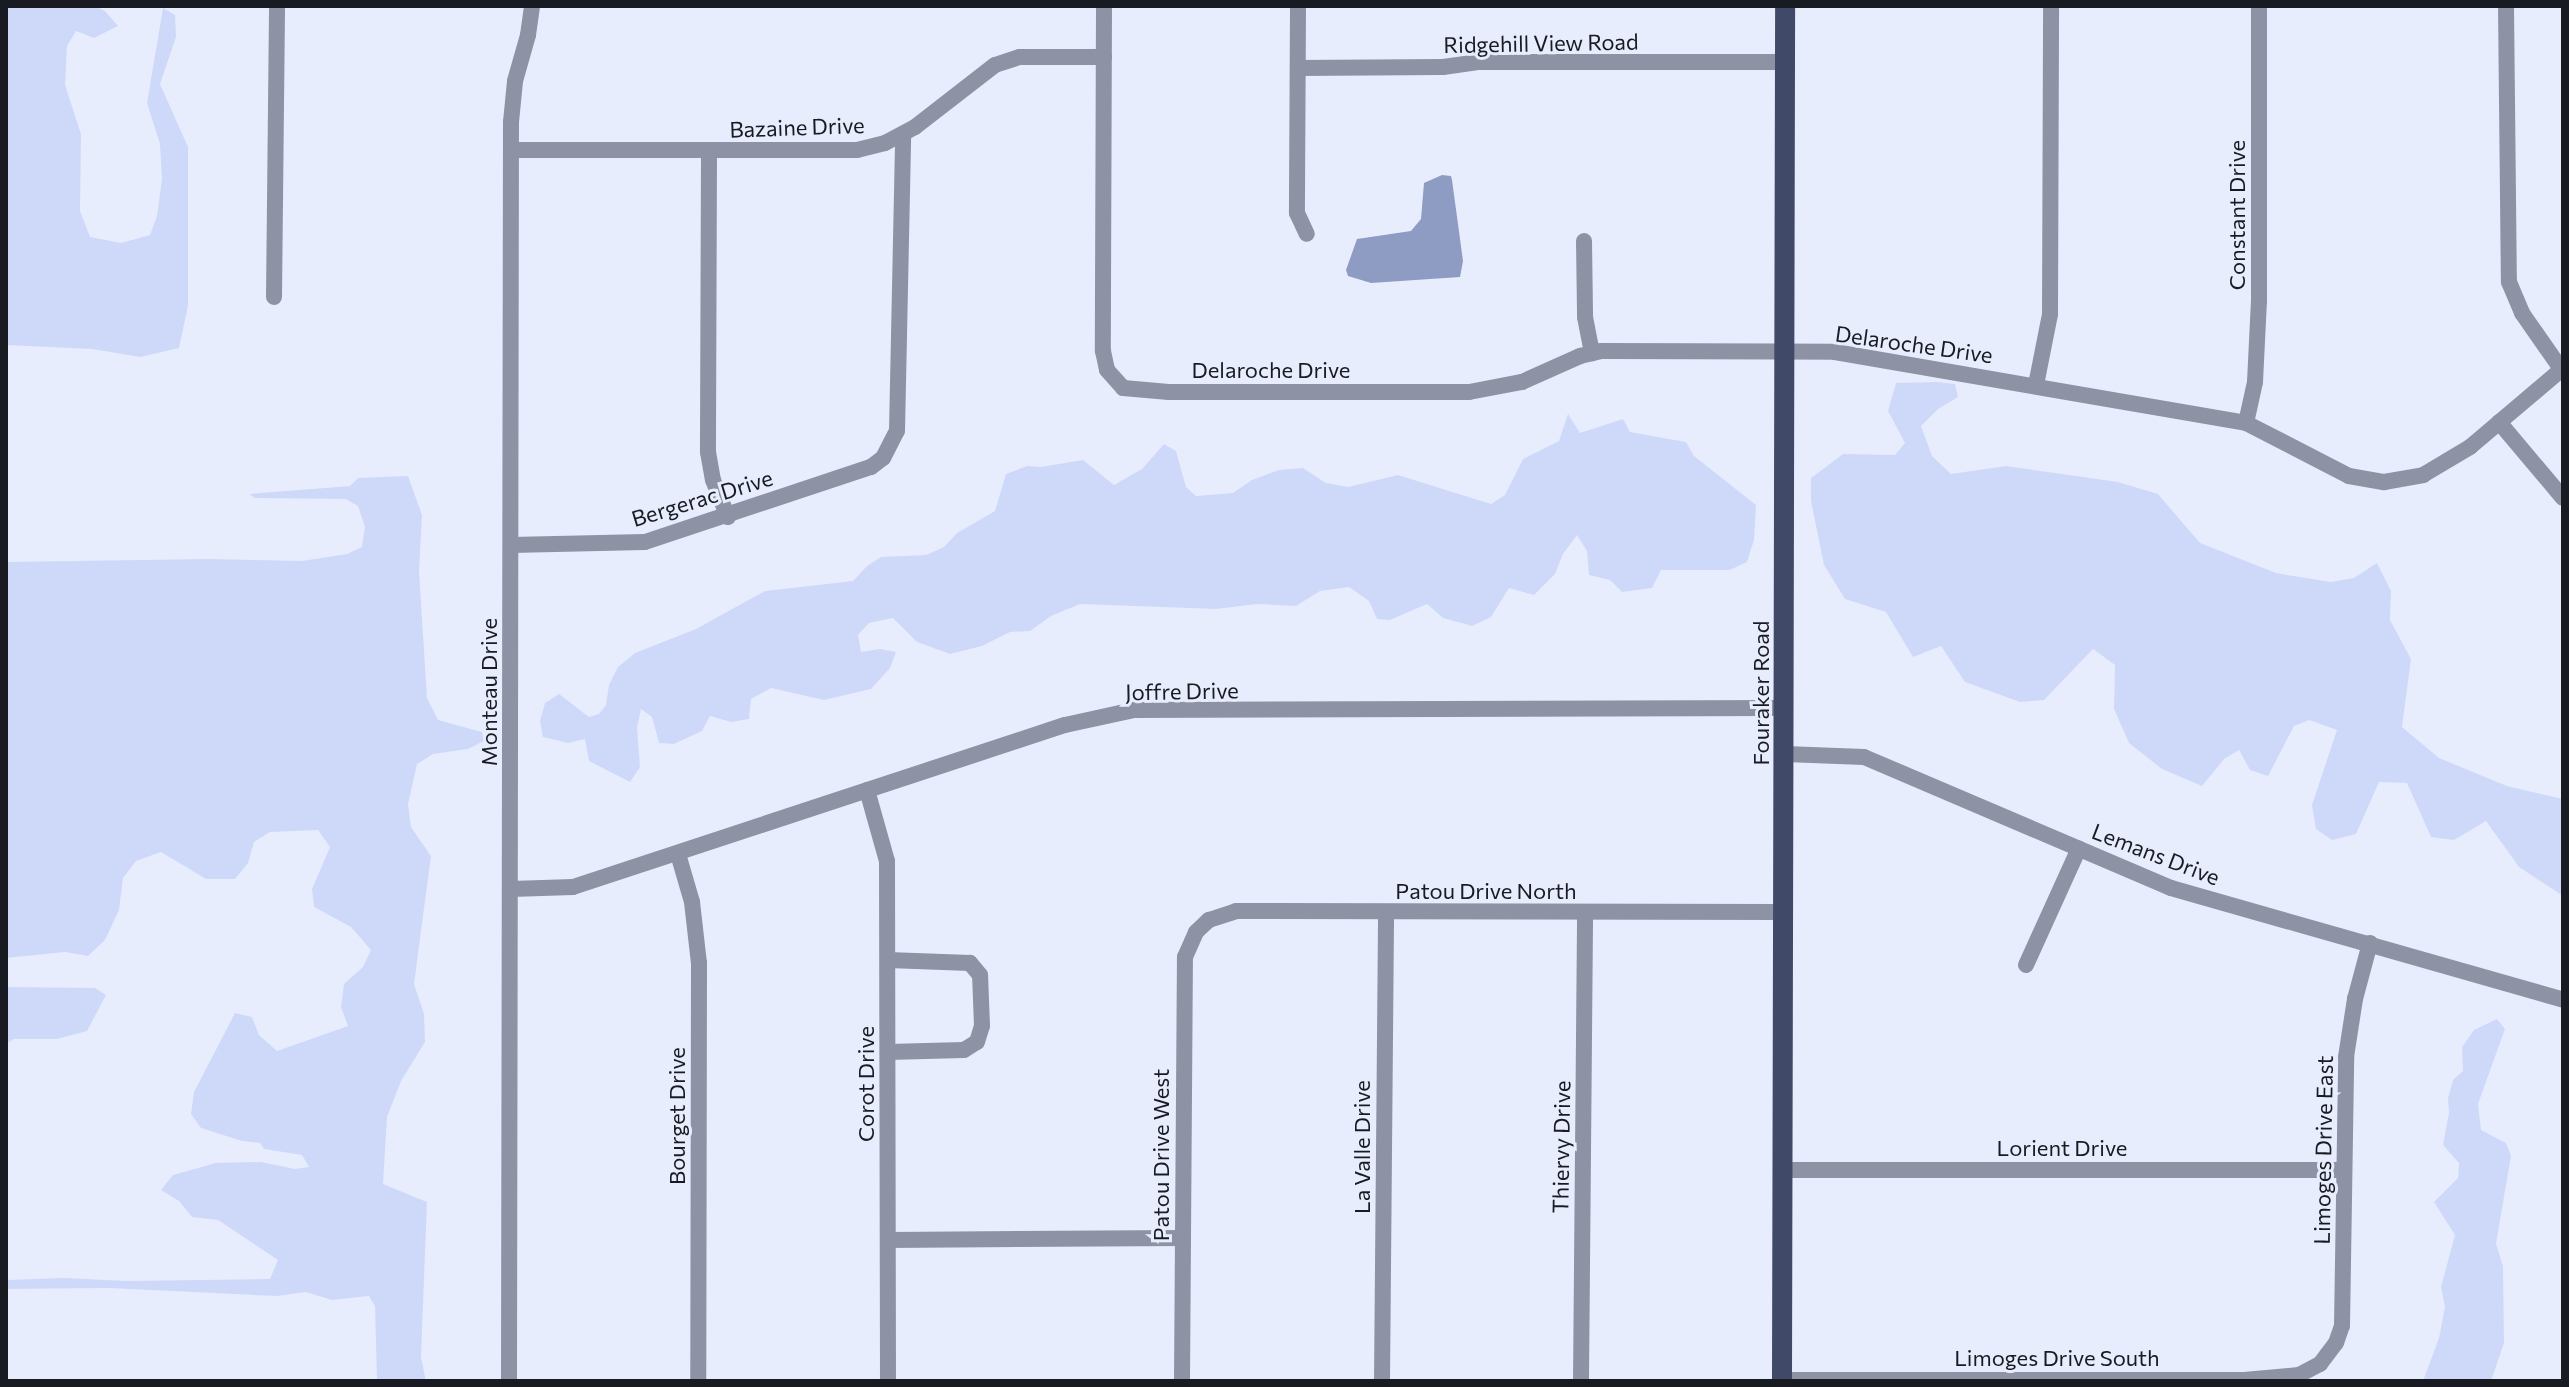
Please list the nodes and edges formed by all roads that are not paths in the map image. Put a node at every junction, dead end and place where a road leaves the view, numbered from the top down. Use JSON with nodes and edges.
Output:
{"nodes":[{"id":1,"x":277,"y":6,"type":"edge"},
{"id":2,"x":532,"y":6,"type":"edge"},
{"id":3,"x":1104,"y":6,"type":"edge"},
{"id":4,"x":1298,"y":6,"type":"edge"},
{"id":5,"x":1785,"y":6,"type":"edge"},
{"id":6,"x":2051,"y":6,"type":"edge"},
{"id":7,"x":2259,"y":6,"type":"edge"},
{"id":8,"x":2506,"y":6,"type":"edge"},
{"id":9,"x":1104,"y":57,"type":"junction"},
{"id":10,"x":1785,"y":62,"type":"junction"},
{"id":11,"x":1298,"y":68,"type":"junction"},
{"id":12,"x":903,"y":134,"type":"junction"},
{"id":13,"x":511,"y":150,"type":"junction"},
{"id":14,"x":709,"y":153,"type":"junction"},
{"id":15,"x":1307,"y":234,"type":"dead end"},
{"id":16,"x":1584,"y":241,"type":"dead end"},
{"id":17,"x":274,"y":297,"type":"dead end"},
{"id":18,"x":1592,"y":353,"type":"junction"},
{"id":19,"x":1784,"y":353,"type":"junction"},
{"id":20,"x":2562,"y":368,"type":"edge"},
{"id":21,"x":2036,"y":385,"type":"junction"},
{"id":22,"x":2499,"y":422,"type":"junction"},
{"id":23,"x":2246,"y":423,"type":"junction"},
{"id":24,"x":2563,"y":498,"type":"edge"},
{"id":25,"x":728,"y":517,"type":"junction"},
{"id":26,"x":511,"y":545,"type":"junction"},
{"id":27,"x":1785,"y":708,"type":"junction"},
{"id":28,"x":1785,"y":754,"type":"junction"},
{"id":29,"x":867,"y":790,"type":"junction"},
{"id":30,"x":2079,"y":848,"type":"junction"},
{"id":31,"x":678,"y":854,"type":"junction"},
{"id":32,"x":511,"y":889,"type":"junction"},
{"id":33,"x":1783,"y":912,"type":"junction"},
{"id":34,"x":1386,"y":913,"type":"junction"},
{"id":35,"x":1585,"y":913,"type":"junction"},
{"id":36,"x":1196,"y":932,"type":"joint"},
{"id":37,"x":2370,"y":943,"type":"junction"},
{"id":38,"x":888,"y":960,"type":"junction"},
{"id":39,"x":2026,"y":965,"type":"dead end"},
{"id":40,"x":2563,"y":1000,"type":"edge"},
{"id":41,"x":888,"y":1052,"type":"junction"},
{"id":42,"x":1782,"y":1170,"type":"junction"},
{"id":43,"x":2343,"y":1170,"type":"junction"},
{"id":44,"x":1183,"y":1238,"type":"junction"},
{"id":45,"x":888,"y":1240,"type":"junction"},
{"id":46,"x":2327,"y":1357,"type":"joint"},
{"id":47,"x":1782,"y":1380,"type":"edge"},
{"id":48,"x":509,"y":1381,"type":"edge"},
{"id":49,"x":698,"y":1381,"type":"edge"},
{"id":50,"x":888,"y":1381,"type":"edge"},
{"id":51,"x":1182,"y":1381,"type":"edge"},
{"id":52,"x":1382,"y":1381,"type":"edge"},
{"id":53,"x":1581,"y":1381,"type":"edge"}],
"edges":[{"from":1,"to":17,"type":"street"},
{"from":2,"to":13,"type":"street","name":"Monteau Drive"},
{"from":3,"to":9,"type":"street"},
{"from":4,"to":11,"type":"street"},
{"from":5,"to":10,"type":"main road","name":"Fouraker Road"},
{"from":6,"to":21,"type":"street"},
{"from":7,"to":23,"type":"street","name":"Constant Drive"},
{"from":8,"to":20,"type":"street"},
{"from":9,"to":12,"type":"street","name":"Bazaine Drive"},
{"from":9,"to":18,"type":"street","name":"Delaroche Drive"},
{"from":10,"to":11,"type":"street","name":"Ridgehill View Road"},
{"from":10,"to":19,"type":"main road","name":"Fouraker Road"},
{"from":11,"to":15,"type":"street"},
{"from":12,"to":14,"type":"street","name":"Bazaine Drive"},
{"from":12,"to":25,"type":"street","name":"Bergerac Drive"},
{"from":13,"to":14,"type":"street","name":"Bazaine Drive"},
{"from":13,"to":26,"type":"street","name":"Monteau Drive"},
{"from":14,"to":25,"type":"street"},
{"from":16,"to":18,"type":"street"},
{"from":18,"to":19,"type":"street","name":"Delaroche Drive"},
{"from":19,"to":21,"type":"street","name":"Delaroche Drive"},
{"from":19,"to":27,"type":"main road","name":"Fouraker Road"},
{"from":20,"to":22,"type":"street","name":"Delaroche Drive"},
{"from":21,"to":23,"type":"street","name":"Delaroche Drive"},
{"from":22,"to":23,"type":"street","name":"Delaroche Drive"},
{"from":22,"to":24,"type":"street"},
{"from":25,"to":26,"type":"street","name":"Bergerac Drive"},
{"from":26,"to":32,"type":"street","name":"Monteau Drive"},
{"from":27,"to":28,"type":"main road","name":"Fouraker Road"},
{"from":27,"to":29,"type":"street","name":"Joffre Drive"},
{"from":28,"to":30,"type":"street","name":"Lemans Drive"},
{"from":28,"to":33,"type":"main road","name":"Fouraker Road"},
{"from":29,"to":31,"type":"street","name":"Joffre Drive"},
{"from":29,"to":38,"type":"street","name":"Corot Drive"},
{"from":30,"to":37,"type":"street","name":"Lemans Drive"},
{"from":30,"to":39,"type":"street"},
{"from":31,"to":32,"type":"street","name":"Joffre Drive"},
{"from":31,"to":49,"type":"street","name":"Bourget Drive"},
{"from":32,"to":48,"type":"street","name":"Monteau Drive"},
{"from":33,"to":35,"type":"street","name":"Patou Drive North"},
{"from":33,"to":42,"type":"main road","name":"Fouraker Road"},
{"from":34,"to":35,"type":"street","name":"Patou Drive North"},
{"from":34,"to":36,"type":"street","name":"Patou Drive North"},
{"from":34,"to":52,"type":"street","name":"La Valle Drive"},
{"from":35,"to":53,"type":"street","name":"Thiervy Drive"},
{"from":36,"to":44,"type":"street","name":"Patou Drive West"},
{"from":37,"to":40,"type":"street","name":"Lemans Drive"},
{"from":37,"to":43,"type":"street","name":"Limoges Drive East"},
{"from":38,"to":41,"type":"street","name":"Corot Drive"},
{"from":38,"to":41,"type":"street"},
{"from":41,"to":45,"type":"street","name":"Corot Drive"},
{"from":42,"to":43,"type":"street","name":"Lorient Drive"},
{"from":42,"to":47,"type":"main road","name":"Fouraker Road"},
{"from":43,"to":46,"type":"street","name":"Limoges Drive East"},
{"from":44,"to":45,"type":"street"},
{"from":44,"to":51,"type":"street","name":"Patou Drive West"},
{"from":45,"to":50,"type":"street","name":"Corot Drive"},
{"from":46,"to":47,"type":"street","name":"Limoges Drive South"}]}
